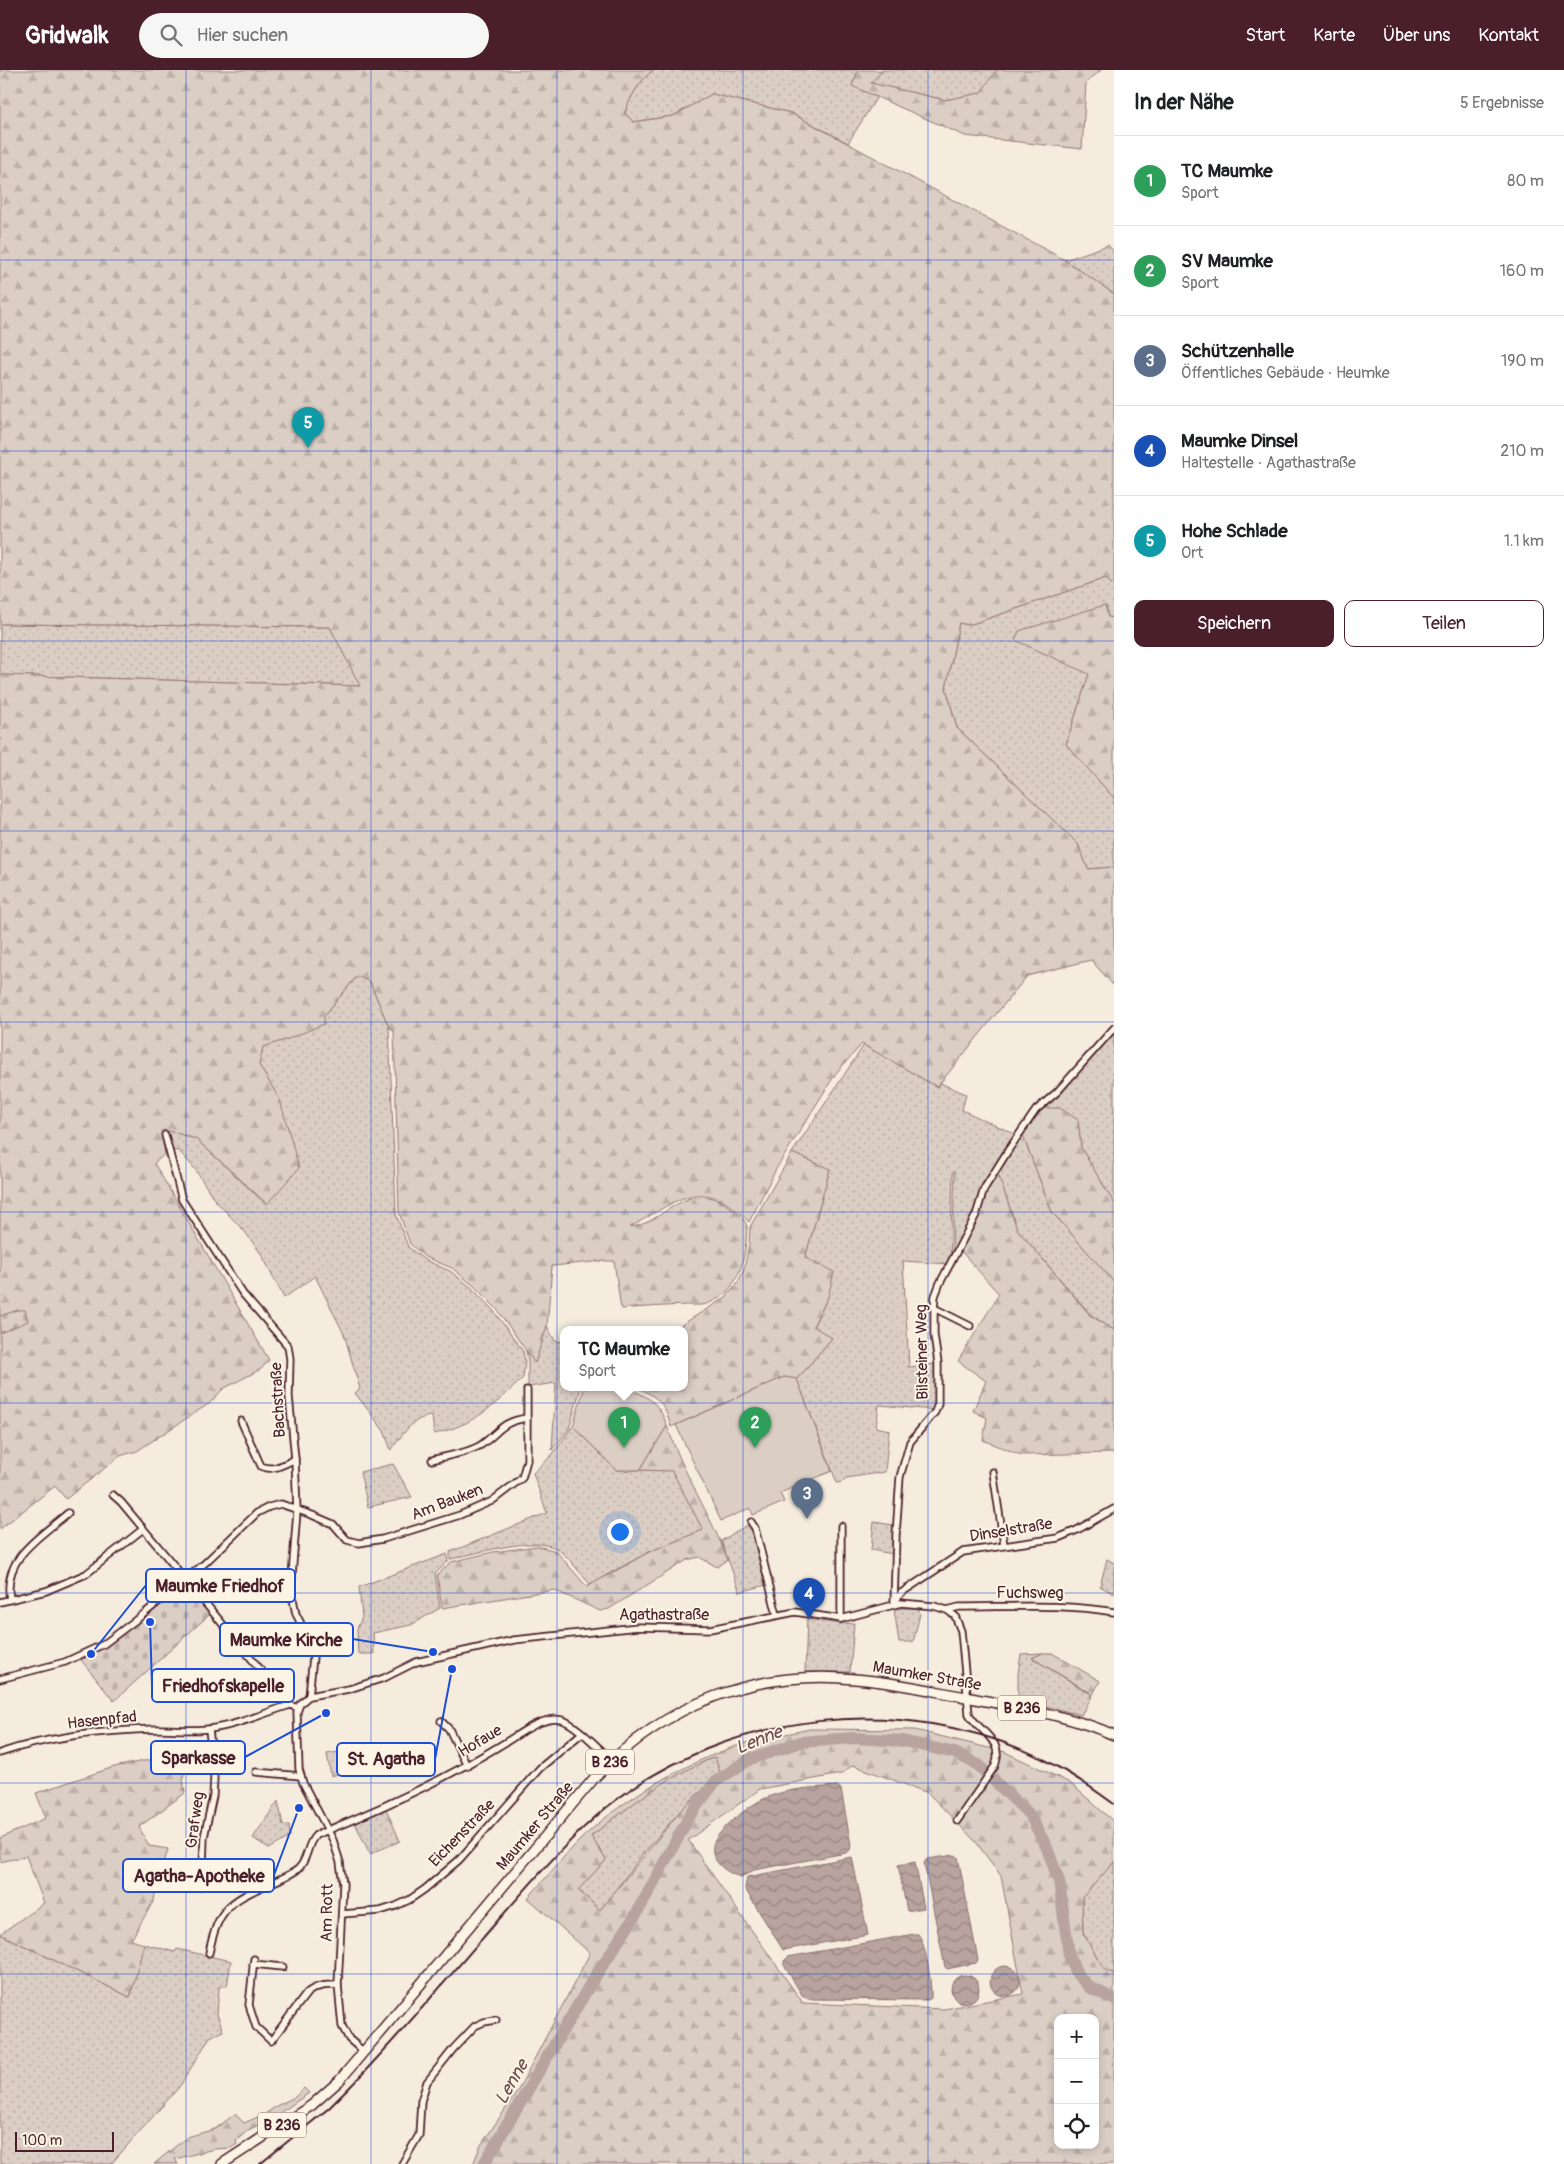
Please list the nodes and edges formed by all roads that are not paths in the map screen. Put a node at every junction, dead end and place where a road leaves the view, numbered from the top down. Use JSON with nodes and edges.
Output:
{"nodes":[{"id":1,"x":1114,"y":1028,"type":"edge"},
{"id":2,"x":165,"y":1135,"type":"dead end"},
{"id":3,"x":934,"y":1308,"type":"junction"},
{"id":4,"x":970,"y":1326,"type":"dead end"},
{"id":5,"x":527,"y":1390,"type":"dead end"},
{"id":6,"x":527,"y":1418,"type":"junction"},
{"id":7,"x":241,"y":1421,"type":"dead end"},
{"id":8,"x":295,"y":1459,"type":"junction"},
{"id":9,"x":432,"y":1460,"type":"dead end"},
{"id":10,"x":993,"y":1472,"type":"dead end"},
{"id":11,"x":112,"y":1495,"type":"dead end"},
{"id":12,"x":1114,"y":1509,"type":"edge"},
{"id":13,"x":297,"y":1511,"type":"junction"},
{"id":14,"x":68,"y":1513,"type":"dead end"},
{"id":15,"x":751,"y":1522,"type":"dead end"},
{"id":16,"x":841,"y":1526,"type":"dead end"},
{"id":17,"x":142,"y":1529,"type":"junction"},
{"id":18,"x":1004,"y":1545,"type":"junction"},
{"id":19,"x":186,"y":1578,"type":"junction"},
{"id":20,"x":10,"y":1600,"type":"junction"},
{"id":21,"x":0,"y":1602,"type":"edge"},
{"id":22,"x":894,"y":1604,"type":"junction"},
{"id":23,"x":947,"y":1610,"type":"junction"},
{"id":24,"x":1114,"y":1612,"type":"edge"},
{"id":25,"x":777,"y":1615,"type":"junction"},
{"id":26,"x":841,"y":1618,"type":"junction"},
{"id":27,"x":0,"y":1679,"type":"edge"},
{"id":28,"x":309,"y":1696,"type":"junction"},
{"id":29,"x":966,"y":1697,"type":"junction"},
{"id":30,"x":290,"y":1705,"type":"junction"},
{"id":31,"x":298,"y":1708,"type":"junction"},
{"id":32,"x":441,"y":1721,"type":"dead end"},
{"id":33,"x":209,"y":1729,"type":"junction"},
{"id":34,"x":582,"y":1733,"type":"junction"},
{"id":35,"x":1114,"y":1735,"type":"edge"},
{"id":36,"x":0,"y":1753,"type":"edge"},
{"id":37,"x":611,"y":1760,"type":"junction"},
{"id":38,"x":467,"y":1766,"type":"junction"},
{"id":39,"x":256,"y":1772,"type":"dead end"},
{"id":40,"x":301,"y":1776,"type":"junction"},
{"id":41,"x":957,"y":1821,"type":"dead end"},
{"id":42,"x":328,"y":1830,"type":"junction"},
{"id":43,"x":199,"y":1887,"type":"dead end"},
{"id":44,"x":342,"y":1914,"type":"junction"},
{"id":45,"x":209,"y":1953,"type":"dead end"},
{"id":46,"x":283,"y":1967,"type":"dead end"},
{"id":47,"x":338,"y":1985,"type":"junction"},
{"id":48,"x":496,"y":2020,"type":"dead end"},
{"id":49,"x":364,"y":2052,"type":"junction"},
{"id":50,"x":222,"y":2164,"type":"edge"},
{"id":51,"x":402,"y":2164,"type":"edge"}],
"edges":[{"from":1,"to":3,"type":"street","name":"Bilsteiner Weg"},
{"from":2,"to":8,"type":"street","name":"Bachstraße"},
{"from":3,"to":4,"type":"street"},
{"from":3,"to":22,"type":"street","name":"Bilsteiner Weg"},
{"from":5,"to":6,"type":"street","name":"Am Bauken"},
{"from":6,"to":9,"type":"street"},
{"from":6,"to":13,"type":"street","name":"Am Bauken"},
{"from":7,"to":8,"type":"street"},
{"from":8,"to":13,"type":"street","name":"Bachstraße"},
{"from":10,"to":18,"type":"street"},
{"from":11,"to":17,"type":"street"},
{"from":12,"to":18,"type":"street","name":"Dinselstraße"},
{"from":13,"to":19,"type":"street"},
{"from":13,"to":28,"type":"street","name":"Bachstraße"},
{"from":14,"to":20,"type":"street"},
{"from":15,"to":25,"type":"street"},
{"from":16,"to":26,"type":"street"},
{"from":17,"to":19,"type":"street"},
{"from":17,"to":20,"type":"street"},
{"from":18,"to":22,"type":"street","name":"Dinselstraße"},
{"from":19,"to":27,"type":"street"},
{"from":19,"to":30,"type":"street"},
{"from":20,"to":21,"type":"street"},
{"from":22,"to":23,"type":"street","name":"Agathastraße"},
{"from":22,"to":26,"type":"street","name":"Agathastraße"},
{"from":23,"to":24,"type":"street","name":"Fuchsweg"},
{"from":23,"to":29,"type":"street"},
{"from":25,"to":26,"type":"street","name":"Agathastraße"},
{"from":25,"to":28,"type":"street","name":"Agathastraße"},
{"from":28,"to":31,"type":"street"},
{"from":29,"to":35,"type":"main road","name":"Maumker Straße","number":"B 236"},
{"from":29,"to":37,"type":"main road","name":"Maumker Straße","number":"B 236"},
{"from":29,"to":41,"type":"street"},
{"from":30,"to":31,"type":"street"},
{"from":30,"to":33,"type":"street"},
{"from":31,"to":40,"type":"street","name":"Am Rott"},
{"from":32,"to":38,"type":"street"},
{"from":33,"to":36,"type":"street","name":"Hasenpfad"},
{"from":33,"to":43,"type":"street","name":"Grafweg"},
{"from":34,"to":37,"type":"street","name":"Hofaue"},
{"from":34,"to":38,"type":"street","name":"Hofaue"},
{"from":34,"to":44,"type":"street","name":"Eichenstraße"},
{"from":37,"to":49,"type":"main road","name":"Maumker Straße","number":"B 236"},
{"from":38,"to":42,"type":"street","name":"Hofaue"},
{"from":39,"to":40,"type":"street"},
{"from":40,"to":42,"type":"street","name":"Am Rott"},
{"from":42,"to":44,"type":"street","name":"Am Rott"},
{"from":42,"to":45,"type":"street","name":"Hofaue"},
{"from":44,"to":47,"type":"street","name":"Am Rott"},
{"from":46,"to":47,"type":"street"},
{"from":47,"to":49,"type":"street","name":"Am Rott"},
{"from":48,"to":51,"type":"street"},
{"from":49,"to":50,"type":"main road","name":"Maumker Straße","number":"B 236"}]}
